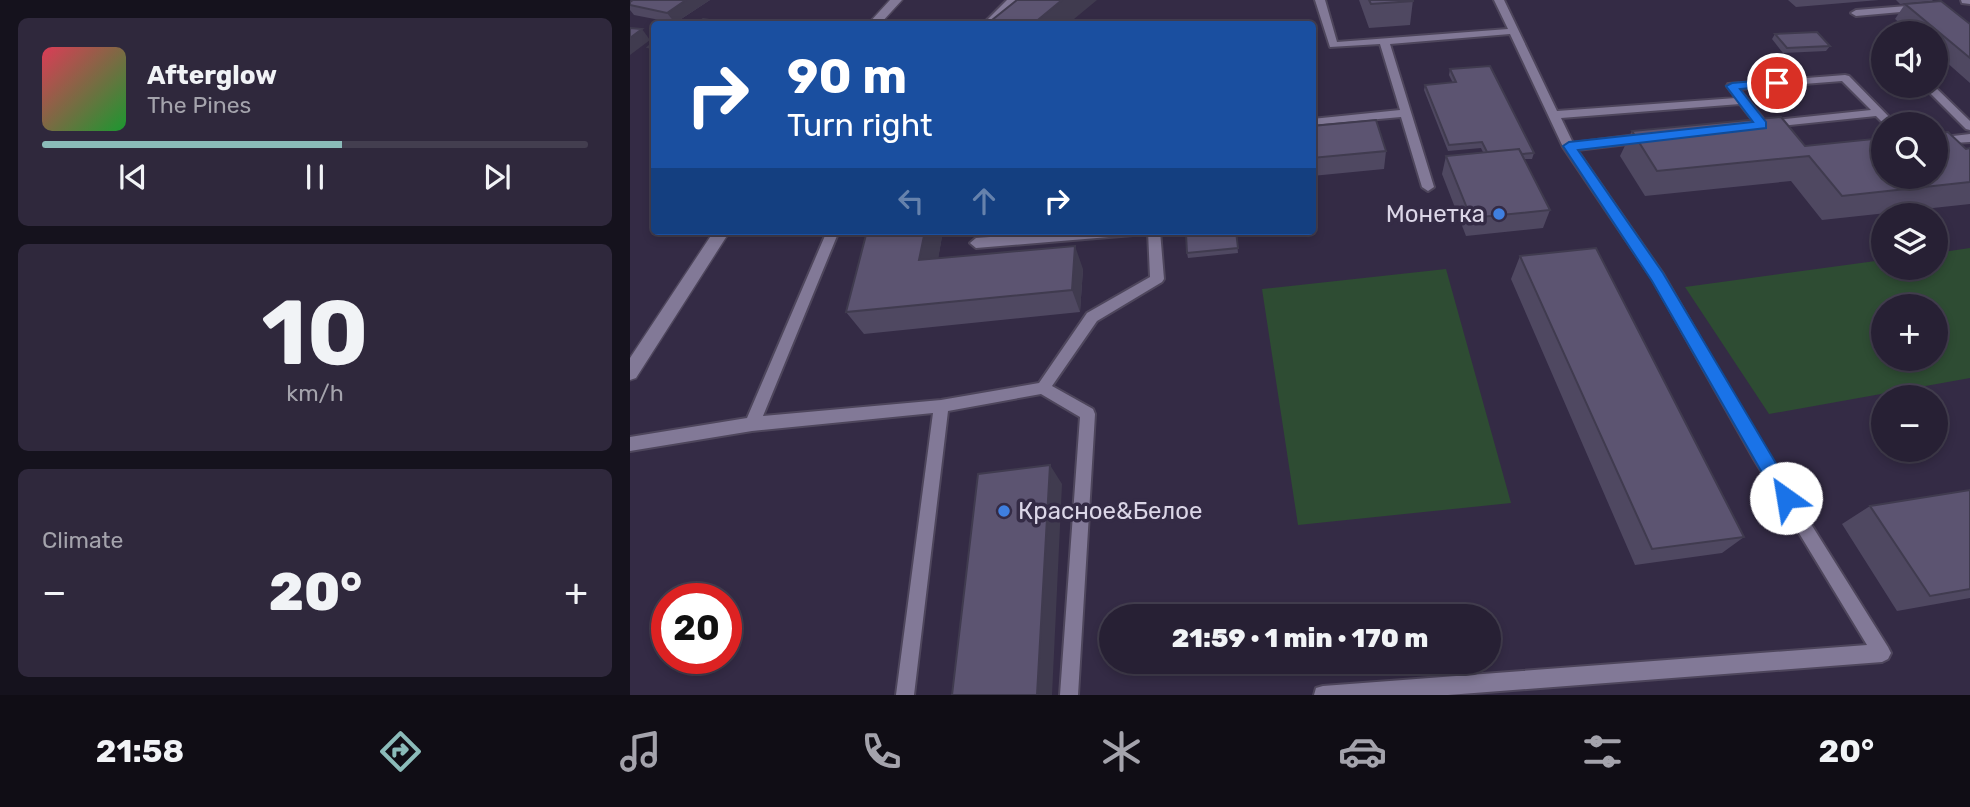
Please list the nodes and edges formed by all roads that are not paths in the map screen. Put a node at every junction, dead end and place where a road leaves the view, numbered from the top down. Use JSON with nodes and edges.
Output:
{"nodes":[{"id":1,"x":896,"y":0,"type":"edge"},
{"id":2,"x":1012,"y":0,"type":"edge"},
{"id":3,"x":1320,"y":0,"type":"edge"},
{"id":4,"x":1499,"y":0,"type":"edge"},
{"id":5,"x":1933,"y":7,"type":"edge"},
{"id":6,"x":1856,"y":13,"type":"dead end"},
{"id":7,"x":876,"y":21,"type":"edge"},
{"id":8,"x":990,"y":21,"type":"edge"},
{"id":9,"x":1515,"y":31,"type":"junction"},
{"id":10,"x":1384,"y":41,"type":"junction"},
{"id":11,"x":1940,"y":98,"type":"edge"},
{"id":12,"x":1743,"y":101,"type":"junction"},
{"id":13,"x":1879,"y":112,"type":"edge"},
{"id":14,"x":1406,"y":113,"type":"junction"},
{"id":15,"x":1871,"y":113,"type":"edge"},
{"id":16,"x":1555,"y":115,"type":"junction"},
{"id":17,"x":1316,"y":121,"type":"edge"},
{"id":18,"x":1762,"y":125,"type":"junction"},
{"id":19,"x":1748,"y":126,"type":"edge"},
{"id":20,"x":1970,"y":127,"type":"edge"},
{"id":21,"x":1652,"y":137,"type":"edge"},
{"id":22,"x":1970,"y":138,"type":"edge"},
{"id":23,"x":1948,"y":140,"type":"edge"},
{"id":24,"x":1569,"y":146,"type":"junction"},
{"id":25,"x":1428,"y":187,"type":"dead end"},
{"id":26,"x":719,"y":235,"type":"edge"},
{"id":27,"x":831,"y":235,"type":"edge"},
{"id":28,"x":1081,"y":235,"type":"edge"},
{"id":29,"x":1154,"y":235,"type":"edge"},
{"id":30,"x":976,"y":243,"type":"dead end"},
{"id":31,"x":630,"y":373,"type":"edge"},
{"id":32,"x":1043,"y":388,"type":"junction"},
{"id":33,"x":941,"y":406,"type":"junction"},
{"id":34,"x":752,"y":424,"type":"junction"},
{"id":35,"x":630,"y":444,"type":"edge"},
{"id":36,"x":905,"y":695,"type":"edge"},
{"id":37,"x":1069,"y":695,"type":"edge"},
{"id":38,"x":1322,"y":695,"type":"edge"}],
"edges":[{"from":1,"to":7,"type":"main road"},
{"from":2,"to":8,"type":"lane"},
{"from":3,"to":10,"type":"lane"},
{"from":4,"to":9,"type":"lane"},
{"from":5,"to":6,"type":"lane"},
{"from":9,"to":10,"type":"lane"},
{"from":9,"to":16,"type":"lane"},
{"from":10,"to":14,"type":"lane"},
{"from":11,"to":20,"type":"lane"},
{"from":12,"to":13,"type":"lane"},
{"from":12,"to":16,"type":"lane"},
{"from":12,"to":18,"type":"lane"},
{"from":14,"to":17,"type":"lane"},
{"from":14,"to":25,"type":"lane"},
{"from":15,"to":18,"type":"lane"},
{"from":16,"to":24,"type":"lane"},
{"from":18,"to":19,"type":"lane"},
{"from":21,"to":24,"type":"lane"},
{"from":22,"to":23,"type":"lane"},
{"from":24,"to":38,"type":"lane"},
{"from":26,"to":31,"type":"main road"},
{"from":27,"to":34,"type":"lane"},
{"from":28,"to":30,"type":"lane"},
{"from":29,"to":32,"type":"lane"},
{"from":32,"to":33,"type":"lane"},
{"from":32,"to":37,"type":"lane"},
{"from":33,"to":34,"type":"lane"},
{"from":33,"to":36,"type":"lane"},
{"from":34,"to":35,"type":"lane"}]}
